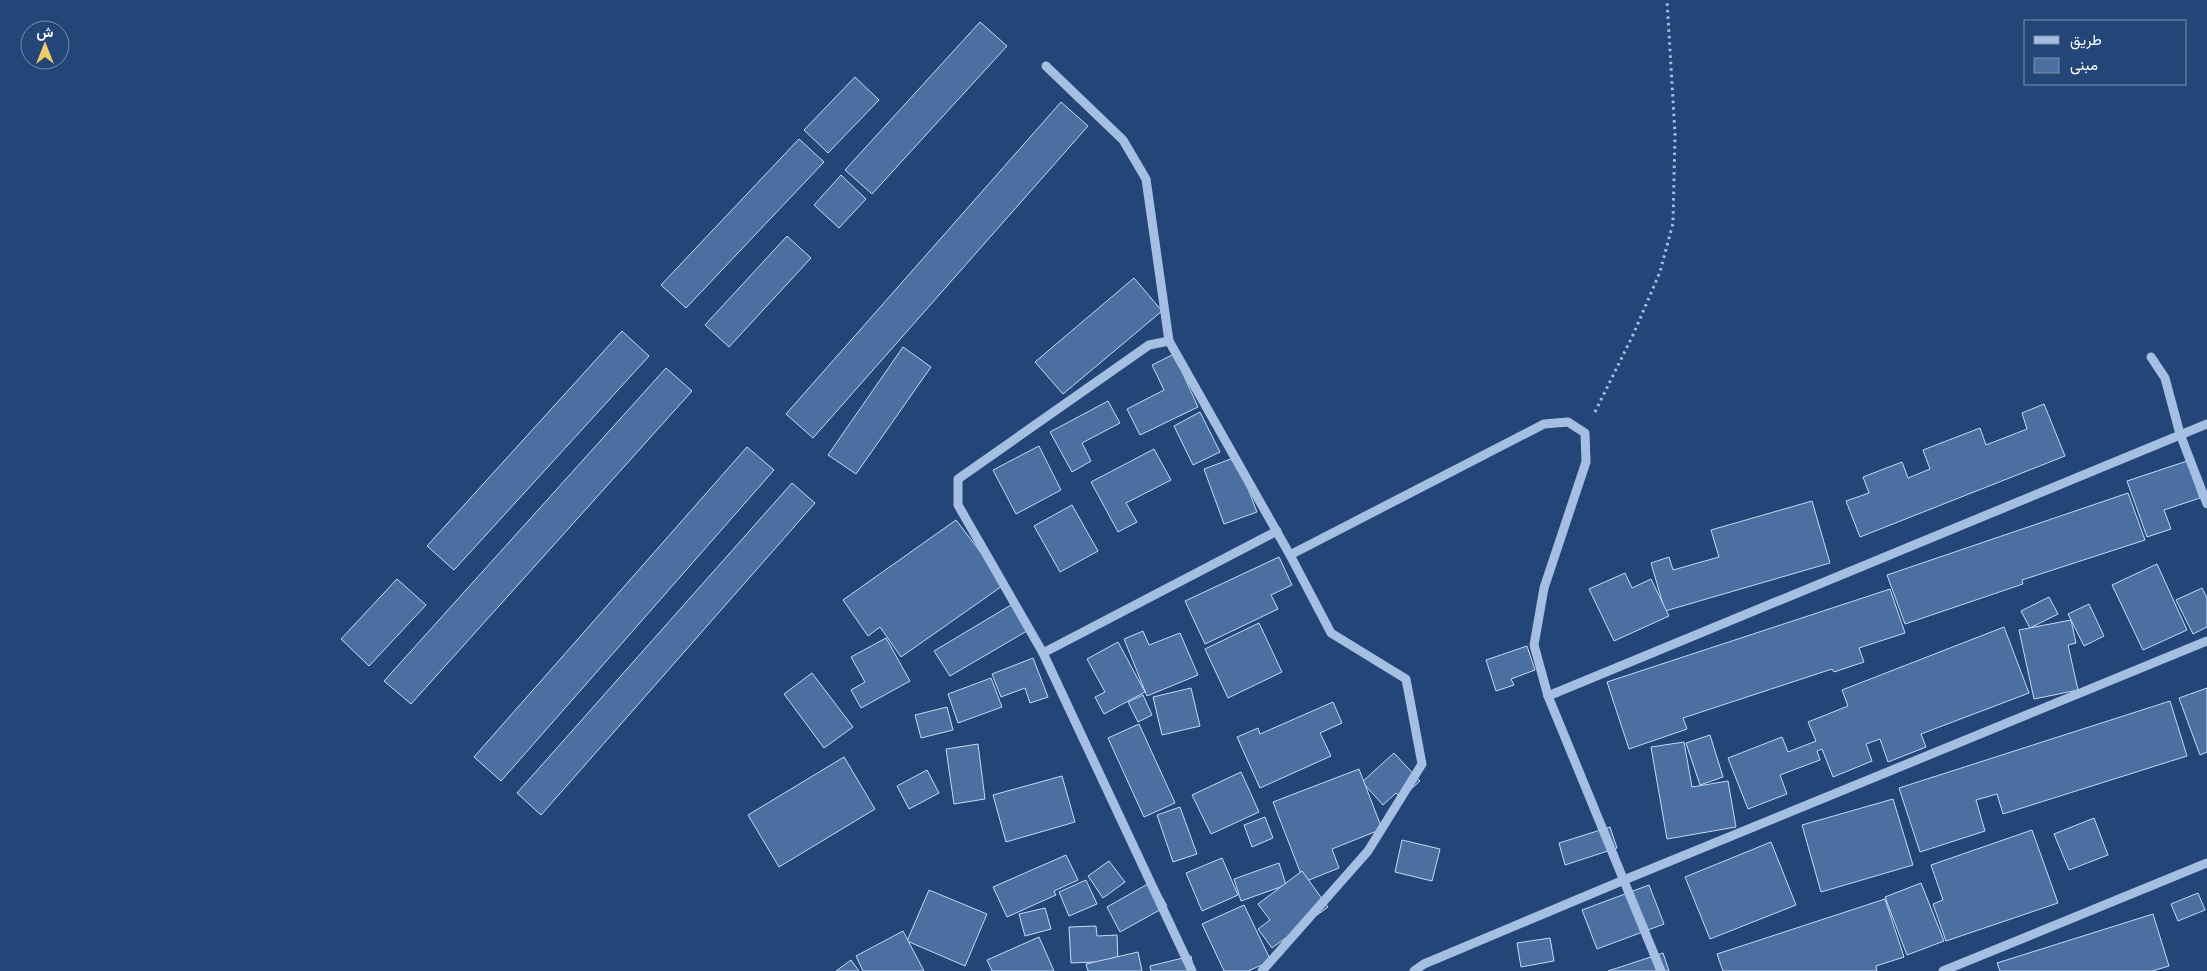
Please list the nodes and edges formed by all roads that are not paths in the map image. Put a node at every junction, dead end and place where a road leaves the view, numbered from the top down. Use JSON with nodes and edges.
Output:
{"nodes":[{"id":1,"x":1046,"y":66,"type":"dead end"},
{"id":2,"x":1169,"y":341,"type":"junction"},
{"id":3,"x":2151,"y":357,"type":"dead end"},
{"id":4,"x":2207,"y":424,"type":"edge"},
{"id":5,"x":2180,"y":434,"type":"junction"},
{"id":6,"x":2207,"y":504,"type":"edge"},
{"id":7,"x":1277,"y":532,"type":"junction"},
{"id":8,"x":1290,"y":555,"type":"junction"},
{"id":9,"x":2207,"y":641,"type":"edge"},
{"id":10,"x":1043,"y":653,"type":"junction"},
{"id":11,"x":1548,"y":696,"type":"junction"},
{"id":12,"x":2207,"y":863,"type":"edge"},
{"id":13,"x":1624,"y":880,"type":"junction"},
{"id":14,"x":1192,"y":971,"type":"edge"},
{"id":15,"x":1262,"y":971,"type":"edge"},
{"id":16,"x":1414,"y":971,"type":"edge"},
{"id":17,"x":1661,"y":971,"type":"edge"},
{"id":18,"x":1943,"y":971,"type":"edge"}],
"edges":[{"from":1,"to":2,"type":"street"},
{"from":2,"to":7,"type":"street"},
{"from":2,"to":10,"type":"street"},
{"from":3,"to":5,"type":"street"},
{"from":4,"to":5,"type":"street"},
{"from":5,"to":6,"type":"street"},
{"from":5,"to":11,"type":"street"},
{"from":7,"to":8,"type":"street"},
{"from":7,"to":10,"type":"street"},
{"from":8,"to":11,"type":"street"},
{"from":8,"to":15,"type":"street"},
{"from":9,"to":13,"type":"street"},
{"from":10,"to":14,"type":"street"},
{"from":11,"to":13,"type":"street"},
{"from":12,"to":18,"type":"street"},
{"from":13,"to":16,"type":"street"},
{"from":13,"to":17,"type":"street"}]}
